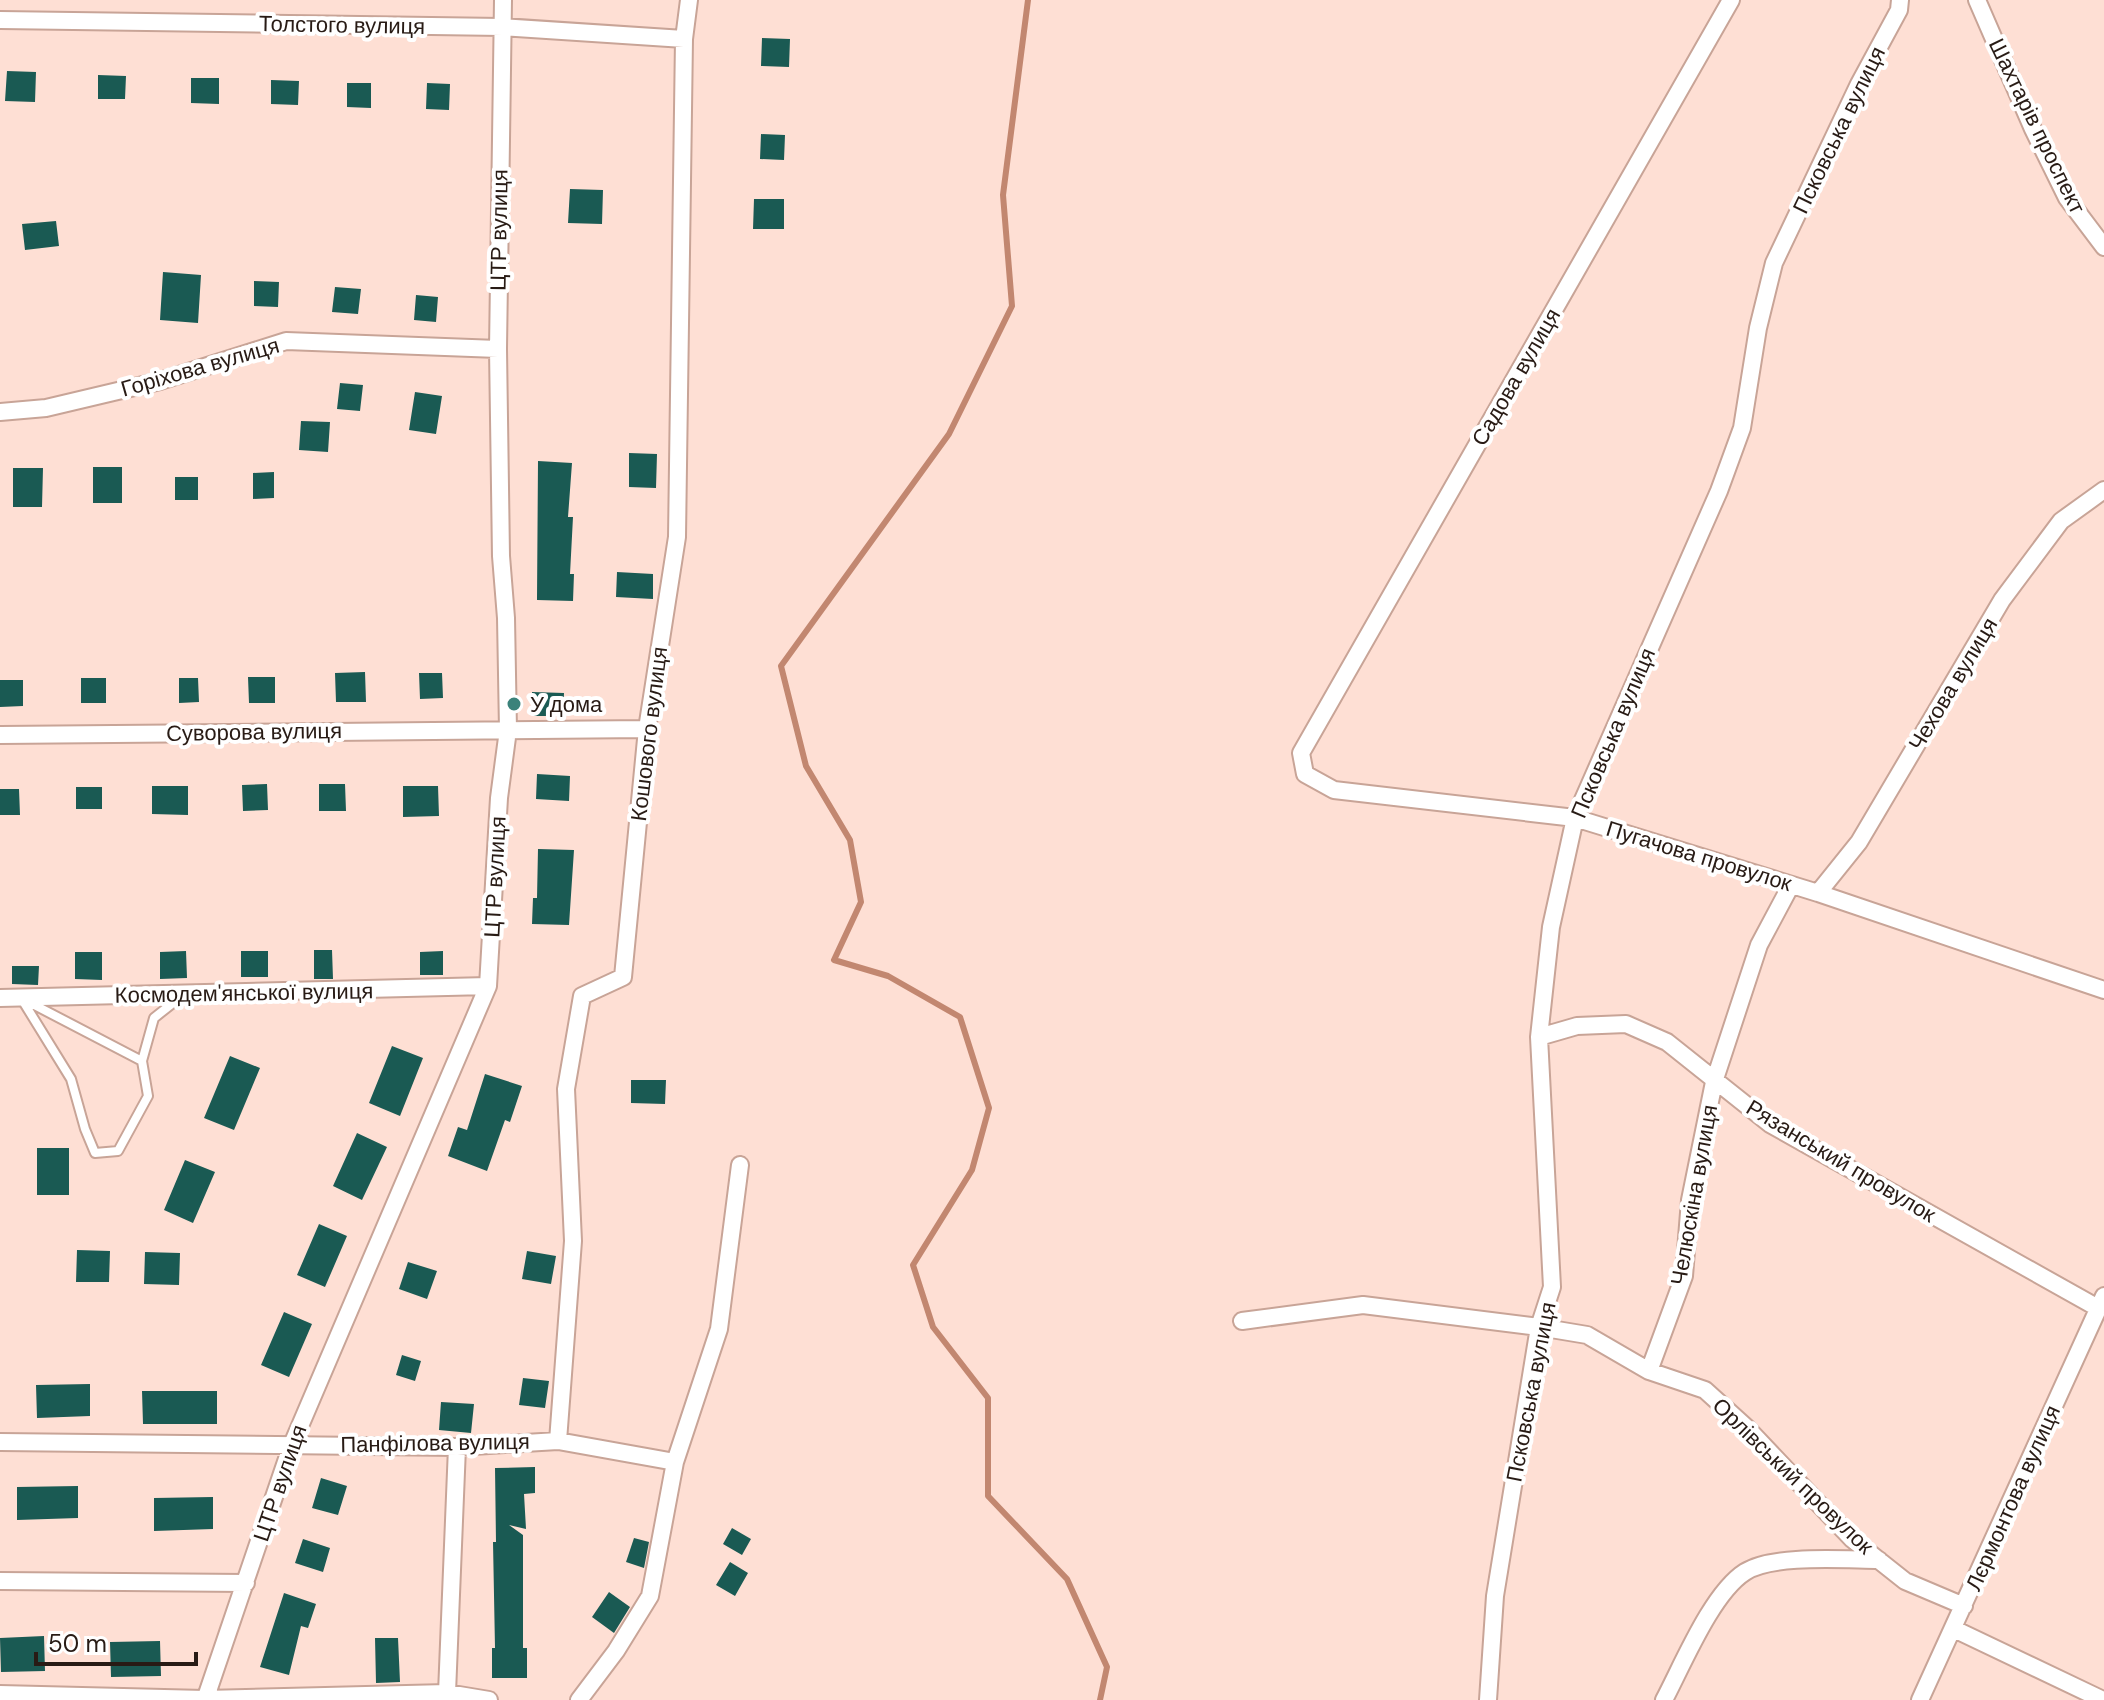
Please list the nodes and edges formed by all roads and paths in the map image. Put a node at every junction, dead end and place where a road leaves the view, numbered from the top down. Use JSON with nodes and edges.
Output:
{"nodes":[{"id":1,"x":503,"y":0,"type":"edge"},
{"id":2,"x":689,"y":0,"type":"edge"},
{"id":3,"x":1731,"y":0,"type":"edge"},
{"id":4,"x":1900,"y":0,"type":"edge"},
{"id":5,"x":1977,"y":0,"type":"edge"},
{"id":6,"x":0,"y":20,"type":"edge"},
{"id":7,"x":502,"y":27,"type":"junction"},
{"id":8,"x":684,"y":39,"type":"junction"},
{"id":9,"x":2104,"y":247,"type":"edge"},
{"id":10,"x":498,"y":349,"type":"junction"},
{"id":11,"x":0,"y":412,"type":"edge"},
{"id":12,"x":2104,"y":490,"type":"edge"},
{"id":13,"x":647,"y":729,"type":"junction"},
{"id":14,"x":508,"y":730,"type":"junction"},
{"id":15,"x":0,"y":735,"type":"edge"},
{"id":16,"x":1301,"y":753,"type":"joint"},
{"id":17,"x":1575,"y":818,"type":"junction"},
{"id":18,"x":1791,"y":885,"type":"junction"},
{"id":19,"x":1818,"y":893,"type":"junction"},
{"id":20,"x":488,"y":986,"type":"junction"},
{"id":21,"x":2104,"y":990,"type":"edge"},
{"id":22,"x":183,"y":995,"type":"junction"},
{"id":23,"x":0,"y":998,"type":"edge"},
{"id":24,"x":21,"y":998,"type":"junction"},
{"id":25,"x":1539,"y":1037,"type":"junction"},
{"id":26,"x":142,"y":1061,"type":"junction"},
{"id":27,"x":1714,"y":1082,"type":"junction"},
{"id":28,"x":740,"y":1165,"type":"dead end"},
{"id":29,"x":2101,"y":1302,"type":"edge"},
{"id":30,"x":1242,"y":1321,"type":"dead end"},
{"id":31,"x":1539,"y":1327,"type":"junction"},
{"id":32,"x":1649,"y":1371,"type":"junction"},
{"id":33,"x":558,"y":1441,"type":"junction"},
{"id":34,"x":0,"y":1442,"type":"edge"},
{"id":35,"x":291,"y":1447,"type":"junction"},
{"id":36,"x":457,"y":1447,"type":"junction"},
{"id":37,"x":675,"y":1462,"type":"junction"},
{"id":38,"x":1879,"y":1560,"type":"junction"},
{"id":39,"x":0,"y":1581,"type":"edge"},
{"id":40,"x":246,"y":1583,"type":"junction"},
{"id":41,"x":1964,"y":1606,"type":"junction"},
{"id":42,"x":1954,"y":1629,"type":"junction"},
{"id":43,"x":447,"y":1693,"type":"junction"},
{"id":44,"x":0,"y":1694,"type":"edge"},
{"id":45,"x":205,"y":1699,"type":"edge"},
{"id":46,"x":489,"y":1700,"type":"edge"},
{"id":47,"x":579,"y":1700,"type":"edge"},
{"id":48,"x":1488,"y":1700,"type":"edge"},
{"id":49,"x":1664,"y":1700,"type":"edge"},
{"id":50,"x":1920,"y":1700,"type":"edge"},
{"id":51,"x":2103,"y":1700,"type":"edge"}],
"edges":[{"from":1,"to":7,"type":"street","name":"ЦТР вулиця"},
{"from":2,"to":8,"type":"street","name":"Кошового вулиця"},
{"from":3,"to":16,"type":"street","name":"Садова вулиця"},
{"from":4,"to":17,"type":"street","name":"Псковська вулиця"},
{"from":5,"to":9,"type":"street","name":"Шахтарів проспект"},
{"from":6,"to":7,"type":"street","name":"Толстого вулиця"},
{"from":7,"to":8,"type":"street","name":"Толстого вулиця"},
{"from":7,"to":10,"type":"street","name":"ЦТР вулиця"},
{"from":8,"to":13,"type":"street","name":"Кошового вулиця"},
{"from":10,"to":11,"type":"street","name":"Горіхова вулиця"},
{"from":10,"to":14,"type":"street","name":"ЦТР вулиця"},
{"from":12,"to":19,"type":"street","name":"Чехова вулиця"},
{"from":13,"to":14,"type":"street","name":"Суворова вулиця"},
{"from":13,"to":33,"type":"street","name":"Кошового вулиця"},
{"from":14,"to":15,"type":"street","name":"Суворова вулиця"},
{"from":14,"to":20,"type":"street","name":"ЦТР вулиця"},
{"from":16,"to":17,"type":"street","name":"Пугачова провулок"},
{"from":17,"to":18,"type":"street","name":"Пугачова провулок"},
{"from":17,"to":25,"type":"street","name":"Псковська вулиця"},
{"from":18,"to":19,"type":"street","name":"Пугачова провулок"},
{"from":18,"to":27,"type":"street","name":"Челюскіна вулиця"},
{"from":19,"to":21,"type":"street","name":"Пугачова провулок"},
{"from":20,"to":22,"type":"street","name":"Космодем'янської вулиця"},
{"from":20,"to":35,"type":"street","name":"ЦТР вулиця"},
{"from":22,"to":24,"type":"street","name":"Космодем'янської вулиця"},
{"from":22,"to":26,"type":"lane"},
{"from":23,"to":24,"type":"street","name":"Космодем'янської вулиця"},
{"from":24,"to":26,"type":"lane"},
{"from":24,"to":26,"type":"lane"},
{"from":25,"to":27,"type":"street","name":"Рязанський провулок"},
{"from":25,"to":31,"type":"street","name":"Псковська вулиця"},
{"from":27,"to":29,"type":"street","name":"Рязанський провулок"},
{"from":27,"to":32,"type":"street","name":"Челюскіна вулиця"},
{"from":28,"to":37,"type":"street"},
{"from":29,"to":41,"type":"street","name":"Лєрмонтова вулиця"},
{"from":30,"to":31,"type":"street","name":"Орлівський провулок"},
{"from":31,"to":32,"type":"street","name":"Орлівський провулок"},
{"from":31,"to":48,"type":"street","name":"Псковська вулиця"},
{"from":32,"to":38,"type":"street","name":"Орлівський провулок"},
{"from":33,"to":36,"type":"street","name":"Панфілова вулиця"},
{"from":33,"to":37,"type":"street","name":"Панфілова вулиця"},
{"from":34,"to":35,"type":"street","name":"Панфілова вулиця"},
{"from":35,"to":36,"type":"street","name":"Панфілова вулиця"},
{"from":35,"to":40,"type":"street","name":"ЦТР вулиця"},
{"from":36,"to":43,"type":"street"},
{"from":37,"to":47,"type":"street"},
{"from":38,"to":41,"type":"street","name":"Орлівський провулок"},
{"from":38,"to":49,"type":"street"},
{"from":39,"to":40,"type":"street"},
{"from":40,"to":45,"type":"street","name":"ЦТР вулиця"},
{"from":41,"to":42,"type":"street","name":"Лєрмонтова вулиця"},
{"from":42,"to":50,"type":"street","name":"Лєрмонтова вулиця"},
{"from":42,"to":51,"type":"street"},
{"from":43,"to":45,"type":"street"},
{"from":43,"to":46,"type":"street"},
{"from":44,"to":45,"type":"street"}]}
